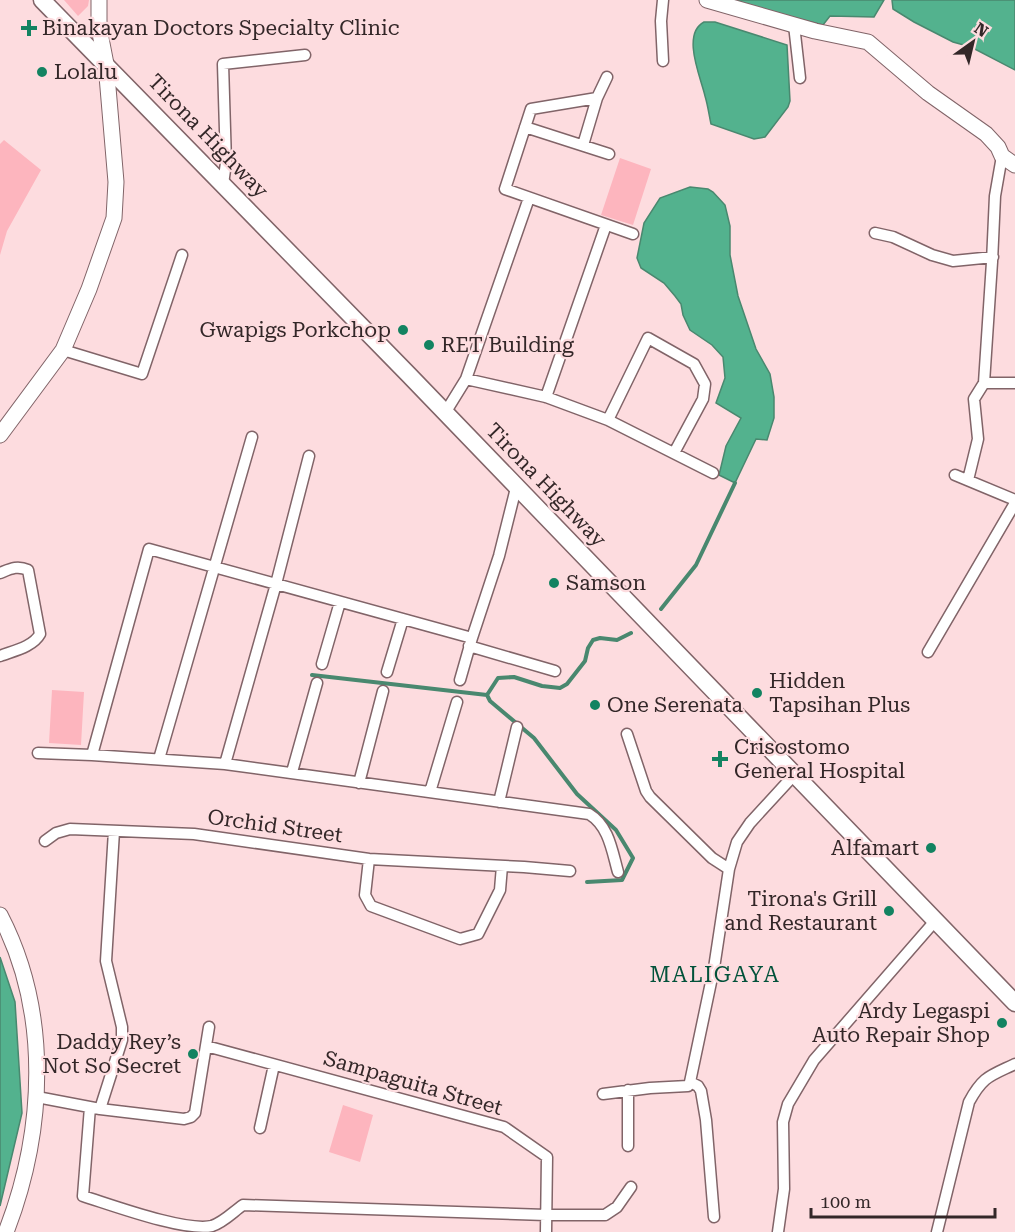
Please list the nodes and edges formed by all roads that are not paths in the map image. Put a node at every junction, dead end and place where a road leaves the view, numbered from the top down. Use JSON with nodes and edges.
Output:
{"nodes":[{"id":1,"x":42,"y":0,"type":"edge"},
{"id":2,"x":99,"y":0,"type":"edge"},
{"id":3,"x":663,"y":0,"type":"edge"},
{"id":4,"x":707,"y":0,"type":"edge"},
{"id":5,"x":794,"y":25,"type":"junction"},
{"id":6,"x":305,"y":55,"type":"dead end"},
{"id":7,"x":663,"y":61,"type":"dead end"},
{"id":8,"x":106,"y":64,"type":"junction"},
{"id":9,"x":607,"y":77,"type":"dead end"},
{"id":10,"x":800,"y":78,"type":"dead end"},
{"id":11,"x":597,"y":98,"type":"junction"},
{"id":12,"x":525,"y":127,"type":"junction"},
{"id":13,"x":583,"y":145,"type":"junction"},
{"id":14,"x":609,"y":154,"type":"dead end"},
{"id":15,"x":1002,"y":156,"type":"junction"},
{"id":16,"x":1015,"y":165,"type":"edge"},
{"id":17,"x":223,"y":184,"type":"junction"},
{"id":18,"x":529,"y":198,"type":"junction"},
{"id":19,"x":606,"y":225,"type":"junction"},
{"id":20,"x":875,"y":233,"type":"dead end"},
{"id":21,"x":633,"y":234,"type":"dead end"},
{"id":22,"x":182,"y":255,"type":"dead end"},
{"id":23,"x":993,"y":257,"type":"junction"},
{"id":24,"x":63,"y":350,"type":"junction"},
{"id":25,"x":466,"y":378,"type":"junction"},
{"id":26,"x":984,"y":383,"type":"junction"},
{"id":27,"x":1015,"y":383,"type":"edge"},
{"id":28,"x":546,"y":397,"type":"junction"},
{"id":29,"x":445,"y":413,"type":"junction"},
{"id":30,"x":608,"y":420,"type":"junction"},
{"id":31,"x":0,"y":435,"type":"edge"},
{"id":32,"x":252,"y":437,"type":"dead end"},
{"id":33,"x":674,"y":453,"type":"junction"},
{"id":34,"x":309,"y":456,"type":"dead end"},
{"id":35,"x":713,"y":473,"type":"dead end"},
{"id":36,"x":955,"y":475,"type":"dead end"},
{"id":37,"x":968,"y":480,"type":"junction"},
{"id":38,"x":516,"y":488,"type":"junction"},
{"id":39,"x":1015,"y":502,"type":"edge"},
{"id":40,"x":213,"y":566,"type":"junction"},
{"id":41,"x":0,"y":573,"type":"edge"},
{"id":42,"x":276,"y":584,"type":"junction"},
{"id":43,"x":340,"y":602,"type":"junction"},
{"id":44,"x":403,"y":619,"type":"junction"},
{"id":45,"x":470,"y":642,"type":"junction"},
{"id":46,"x":928,"y":652,"type":"dead end"},
{"id":47,"x":0,"y":656,"type":"edge"},
{"id":48,"x":322,"y":664,"type":"dead end"},
{"id":49,"x":555,"y":670,"type":"dead end"},
{"id":50,"x":387,"y":672,"type":"dead end"},
{"id":51,"x":460,"y":680,"type":"dead end"},
{"id":52,"x":317,"y":683,"type":"dead end"},
{"id":53,"x":383,"y":691,"type":"dead end"},
{"id":54,"x":457,"y":702,"type":"dead end"},
{"id":55,"x":517,"y":728,"type":"dead end"},
{"id":56,"x":627,"y":734,"type":"dead end"},
{"id":57,"x":38,"y":753,"type":"dead end"},
{"id":58,"x":92,"y":755,"type":"junction"},
{"id":59,"x":159,"y":759,"type":"junction"},
{"id":60,"x":225,"y":764,"type":"junction"},
{"id":61,"x":292,"y":772,"type":"junction"},
{"id":62,"x":794,"y":775,"type":"junction"},
{"id":63,"x":359,"y":783,"type":"junction"},
{"id":64,"x":430,"y":792,"type":"junction"},
{"id":65,"x":499,"y":802,"type":"junction"},
{"id":66,"x":114,"y":831,"type":"junction"},
{"id":67,"x":45,"y":841,"type":"dead end"},
{"id":68,"x":369,"y":859,"type":"junction"},
{"id":69,"x":502,"y":866,"type":"junction"},
{"id":70,"x":729,"y":869,"type":"junction"},
{"id":71,"x":570,"y":872,"type":"dead end"},
{"id":72,"x":618,"y":872,"type":"dead end"},
{"id":73,"x":0,"y":915,"type":"edge"},
{"id":74,"x":935,"y":921,"type":"junction"},
{"id":75,"x":1015,"y":1003,"type":"edge"},
{"id":76,"x":209,"y":1027,"type":"dead end"},
{"id":77,"x":206,"y":1047,"type":"junction"},
{"id":78,"x":1015,"y":1064,"type":"edge"},
{"id":79,"x":274,"y":1065,"type":"junction"},
{"id":80,"x":690,"y":1082,"type":"junction"},
{"id":81,"x":628,"y":1090,"type":"junction"},
{"id":82,"x":603,"y":1094,"type":"dead end"},
{"id":83,"x":37,"y":1098,"type":"junction"},
{"id":84,"x":95,"y":1108,"type":"junction"},
{"id":85,"x":260,"y":1128,"type":"dead end"},
{"id":86,"x":628,"y":1146,"type":"dead end"},
{"id":87,"x":631,"y":1187,"type":"dead end"},
{"id":88,"x":546,"y":1215,"type":"junction"},
{"id":89,"x":714,"y":1217,"type":"dead end"},
{"id":90,"x":6,"y":1232,"type":"edge"},
{"id":91,"x":546,"y":1232,"type":"edge"},
{"id":92,"x":778,"y":1232,"type":"edge"},
{"id":93,"x":938,"y":1232,"type":"edge"}],
"edges":[{"from":1,"to":8,"type":"main road","name":"Tirona Highway"},
{"from":2,"to":8,"type":"main road"},
{"from":3,"to":7,"type":"street"},
{"from":4,"to":5,"type":"main road"},
{"from":5,"to":10,"type":"street"},
{"from":5,"to":15,"type":"main road"},
{"from":6,"to":17,"type":"street"},
{"from":8,"to":17,"type":"main road","name":"Tirona Highway"},
{"from":8,"to":24,"type":"main road"},
{"from":9,"to":11,"type":"street"},
{"from":11,"to":12,"type":"street"},
{"from":11,"to":13,"type":"street"},
{"from":12,"to":13,"type":"street"},
{"from":12,"to":18,"type":"street"},
{"from":13,"to":14,"type":"street"},
{"from":15,"to":16,"type":"main road"},
{"from":15,"to":23,"type":"street"},
{"from":17,"to":29,"type":"main road","name":"Tirona Highway"},
{"from":18,"to":19,"type":"street"},
{"from":18,"to":25,"type":"street"},
{"from":19,"to":21,"type":"street"},
{"from":19,"to":28,"type":"street"},
{"from":20,"to":23,"type":"street"},
{"from":22,"to":24,"type":"street"},
{"from":23,"to":26,"type":"street"},
{"from":24,"to":31,"type":"main road"},
{"from":25,"to":28,"type":"street"},
{"from":25,"to":29,"type":"street"},
{"from":26,"to":27,"type":"street"},
{"from":26,"to":37,"type":"street"},
{"from":28,"to":30,"type":"street"},
{"from":29,"to":38,"type":"main road","name":"Tirona Highway"},
{"from":30,"to":33,"type":"street"},
{"from":30,"to":33,"type":"street"},
{"from":32,"to":40,"type":"street"},
{"from":33,"to":35,"type":"street"},
{"from":34,"to":42,"type":"street"},
{"from":36,"to":37,"type":"street"},
{"from":37,"to":39,"type":"street"},
{"from":38,"to":45,"type":"street"},
{"from":38,"to":62,"type":"main road","name":"Tirona Highway"},
{"from":39,"to":46,"type":"street"},
{"from":40,"to":42,"type":"street"},
{"from":40,"to":58,"type":"street"},
{"from":40,"to":59,"type":"street"},
{"from":41,"to":47,"type":"street"},
{"from":42,"to":43,"type":"street"},
{"from":42,"to":60,"type":"street"},
{"from":43,"to":44,"type":"street"},
{"from":43,"to":48,"type":"street"},
{"from":44,"to":45,"type":"street"},
{"from":44,"to":50,"type":"street"},
{"from":45,"to":49,"type":"street"},
{"from":45,"to":51,"type":"street"},
{"from":52,"to":61,"type":"street"},
{"from":53,"to":63,"type":"street"},
{"from":54,"to":64,"type":"street"},
{"from":55,"to":65,"type":"street"},
{"from":56,"to":70,"type":"street"},
{"from":57,"to":58,"type":"street"},
{"from":58,"to":59,"type":"street"},
{"from":59,"to":60,"type":"street"},
{"from":60,"to":61,"type":"street"},
{"from":61,"to":63,"type":"street"},
{"from":62,"to":70,"type":"street"},
{"from":62,"to":74,"type":"main road","name":"Tirona Highway"},
{"from":63,"to":64,"type":"street"},
{"from":64,"to":65,"type":"street"},
{"from":65,"to":72,"type":"street"},
{"from":66,"to":67,"type":"street","name":"Orchid Street"},
{"from":66,"to":68,"type":"street","name":"Orchid Street"},
{"from":66,"to":84,"type":"street"},
{"from":68,"to":69,"type":"street","name":"Orchid Street"},
{"from":68,"to":69,"type":"street"},
{"from":69,"to":71,"type":"street","name":"Orchid Street"},
{"from":70,"to":80,"type":"street"},
{"from":73,"to":83,"type":"main road"},
{"from":74,"to":75,"type":"main road","name":"Tirona Highway"},
{"from":74,"to":92,"type":"street"},
{"from":76,"to":77,"type":"street"},
{"from":77,"to":79,"type":"street","name":"Sampaguita Street"},
{"from":77,"to":84,"type":"street"},
{"from":78,"to":93,"type":"street"},
{"from":79,"to":85,"type":"street"},
{"from":79,"to":88,"type":"street","name":"Sampaguita Street"},
{"from":80,"to":81,"type":"street"},
{"from":80,"to":89,"type":"street"},
{"from":81,"to":82,"type":"street"},
{"from":81,"to":86,"type":"street"},
{"from":83,"to":84,"type":"street"},
{"from":83,"to":90,"type":"main road"},
{"from":84,"to":88,"type":"street"},
{"from":87,"to":88,"type":"street"},
{"from":88,"to":91,"type":"street"}]}
